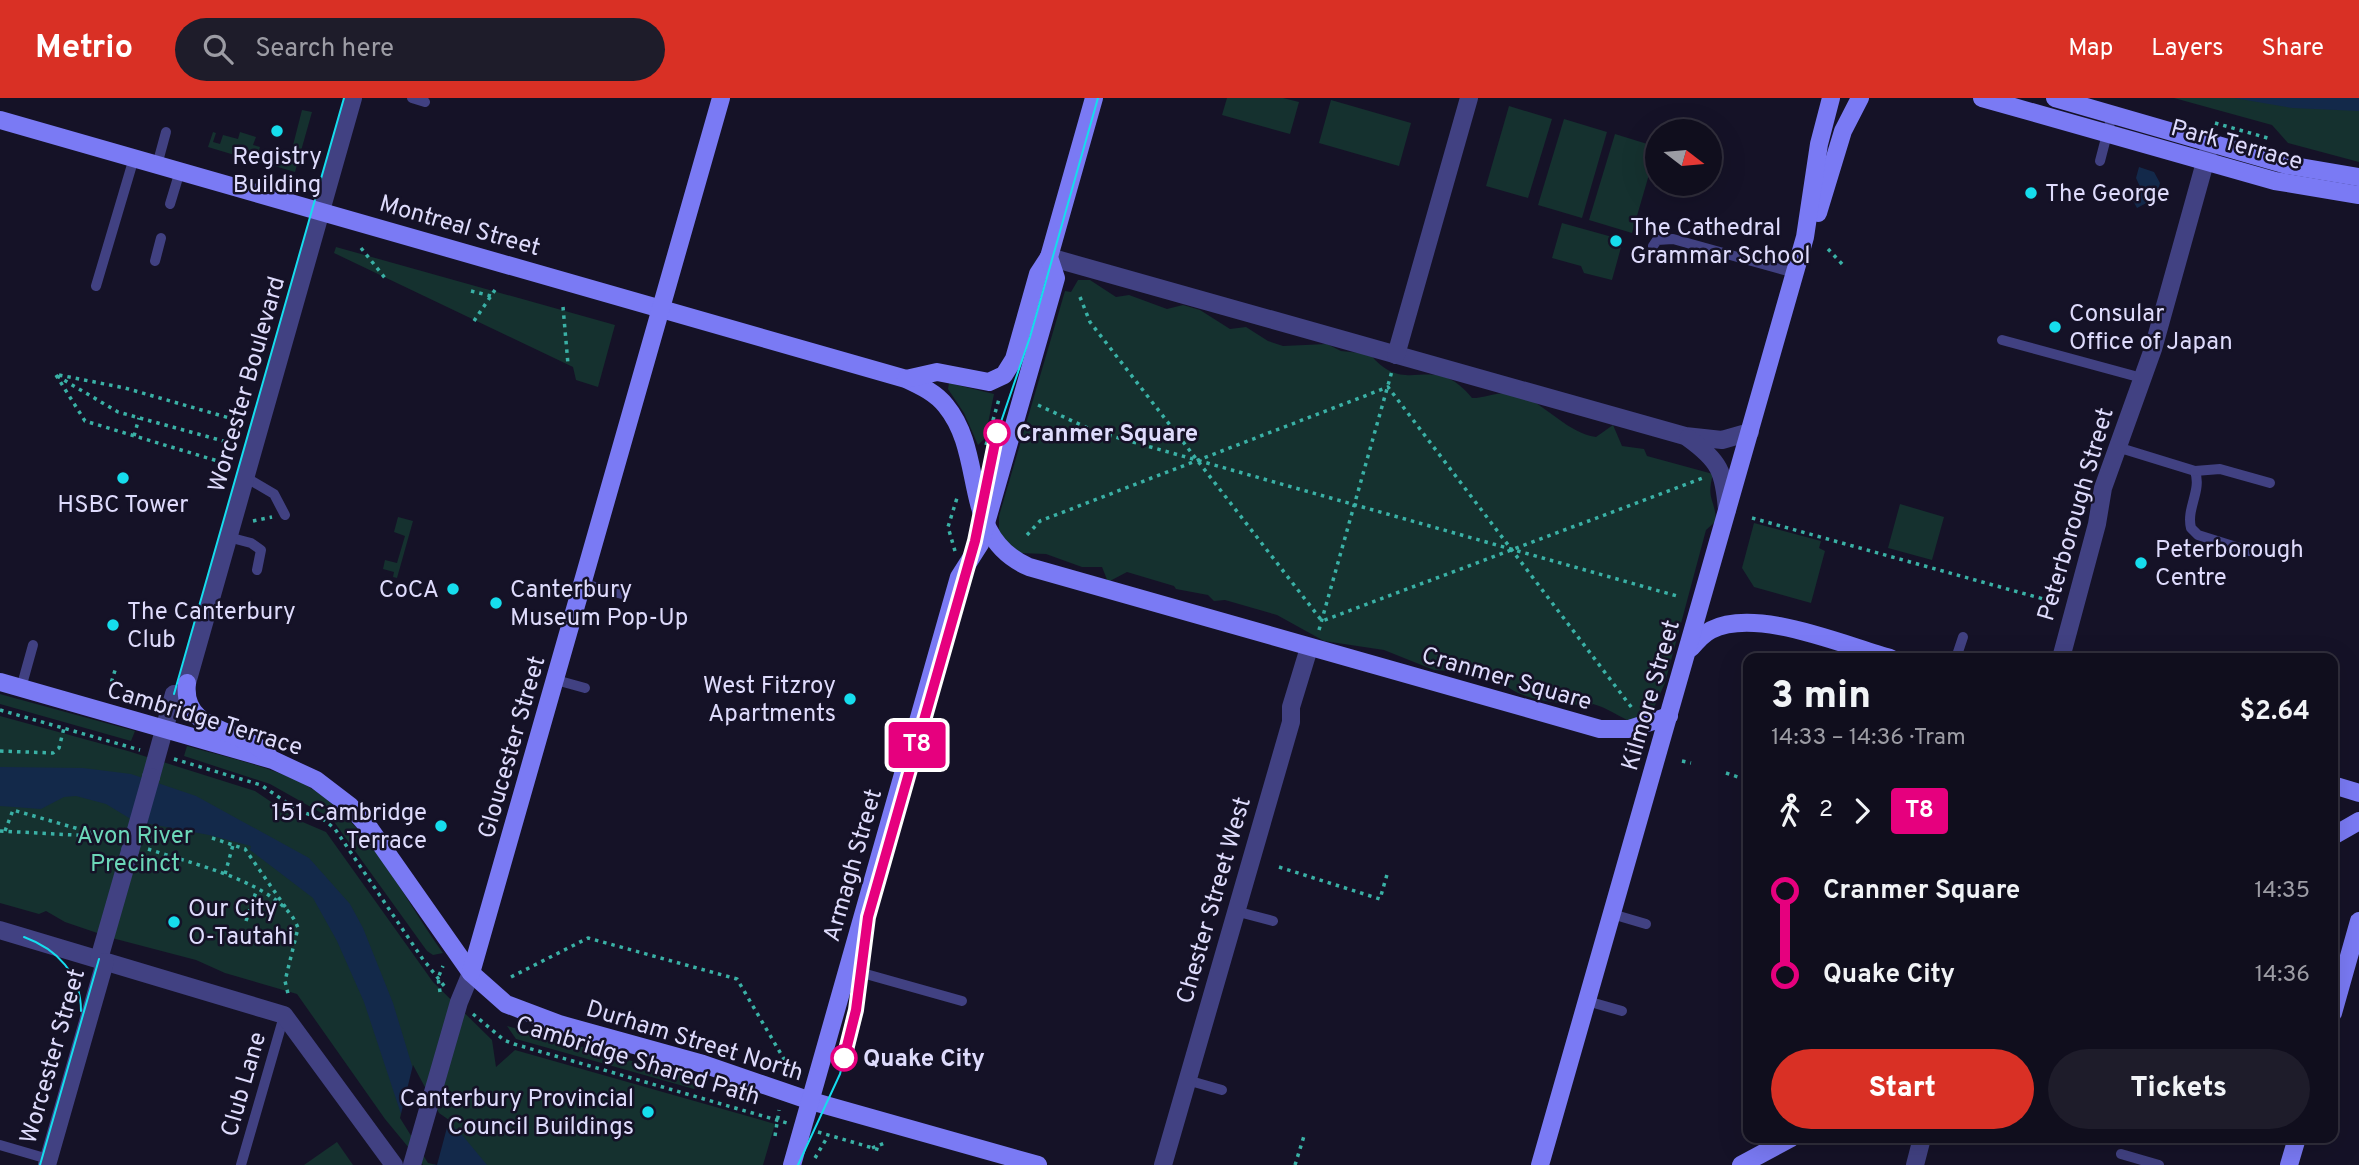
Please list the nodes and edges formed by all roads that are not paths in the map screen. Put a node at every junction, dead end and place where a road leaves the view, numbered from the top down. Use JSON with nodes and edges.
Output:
{"nodes":[{"id":1,"x":353,"y":98,"type":"edge"},
{"id":2,"x":412,"y":98,"type":"edge"},
{"id":3,"x":720,"y":98,"type":"edge"},
{"id":4,"x":1094,"y":98,"type":"edge"},
{"id":5,"x":1469,"y":98,"type":"edge"},
{"id":6,"x":1831,"y":98,"type":"edge"},
{"id":7,"x":1860,"y":98,"type":"edge"},
{"id":8,"x":1982,"y":98,"type":"edge"},
{"id":9,"x":2055,"y":98,"type":"edge"},
{"id":10,"x":425,"y":102,"type":"dead end"},
{"id":11,"x":2112,"y":115,"type":"junction"},
{"id":12,"x":0,"y":120,"type":"edge"},
{"id":13,"x":166,"y":132,"type":"dead end"},
{"id":14,"x":2107,"y":134,"type":"junction"},
{"id":15,"x":2210,"y":142,"type":"junction"},
{"id":16,"x":134,"y":158,"type":"junction"},
{"id":17,"x":2100,"y":161,"type":"dead end"},
{"id":18,"x":2205,"y":161,"type":"junction"},
{"id":19,"x":157,"y":165,"type":"junction"},
{"id":20,"x":180,"y":171,"type":"junction"},
{"id":21,"x":2359,"y":177,"type":"edge"},
{"id":22,"x":2359,"y":195,"type":"edge"},
{"id":23,"x":170,"y":204,"type":"dead end"},
{"id":24,"x":320,"y":211,"type":"junction"},
{"id":25,"x":1805,"y":237,"type":"junction"},
{"id":26,"x":161,"y":238,"type":"dead end"},
{"id":27,"x":1653,"y":246,"type":"dead end"},
{"id":28,"x":1049,"y":257,"type":"junction"},
{"id":29,"x":155,"y":261,"type":"dead end"},
{"id":30,"x":1795,"y":273,"type":"junction"},
{"id":31,"x":96,"y":286,"type":"dead end"},
{"id":32,"x":661,"y":308,"type":"junction"},
{"id":33,"x":2002,"y":340,"type":"dead end"},
{"id":34,"x":1396,"y":355,"type":"junction"},
{"id":35,"x":2142,"y":378,"type":"junction"},
{"id":36,"x":906,"y":379,"type":"junction"},
{"id":37,"x":1750,"y":432,"type":"junction"},
{"id":38,"x":1685,"y":436,"type":"junction"},
{"id":39,"x":2117,"y":447,"type":"junction"},
{"id":40,"x":2195,"y":471,"type":"junction"},
{"id":41,"x":245,"y":477,"type":"junction"},
{"id":42,"x":2270,"y":483,"type":"dead end"},
{"id":43,"x":1727,"y":512,"type":"junction"},
{"id":44,"x":285,"y":515,"type":"dead end"},
{"id":45,"x":985,"y":525,"type":"junction"},
{"id":46,"x":228,"y":537,"type":"junction"},
{"id":47,"x":2249,"y":551,"type":"dead end"},
{"id":48,"x":257,"y":570,"type":"dead end"},
{"id":49,"x":584,"y":584,"type":"junction"},
{"id":50,"x":622,"y":594,"type":"dead end"},
{"id":51,"x":1963,"y":637,"type":"dead end"},
{"id":52,"x":33,"y":645,"type":"dead end"},
{"id":53,"x":1309,"y":648,"type":"junction"},
{"id":54,"x":1689,"y":651,"type":"junction"},
{"id":55,"x":1872,"y":653,"type":"edge"},
{"id":56,"x":1958,"y":653,"type":"edge"},
{"id":57,"x":2062,"y":653,"type":"edge"},
{"id":58,"x":556,"y":680,"type":"junction"},
{"id":59,"x":0,"y":682,"type":"edge"},
{"id":60,"x":21,"y":688,"type":"junction"},
{"id":61,"x":180,"y":688,"type":"junction"},
{"id":62,"x":584,"y":688,"type":"dead end"},
{"id":63,"x":1669,"y":716,"type":"junction"},
{"id":64,"x":164,"y":729,"type":"junction"},
{"id":65,"x":273,"y":760,"type":"junction"},
{"id":66,"x":2338,"y":787,"type":"edge"},
{"id":67,"x":2359,"y":793,"type":"edge"},
{"id":68,"x":2359,"y":821,"type":"edge"},
{"id":69,"x":2338,"y":833,"type":"edge"},
{"id":70,"x":130,"y":851,"type":"joint"},
{"id":71,"x":1235,"y":911,"type":"junction"},
{"id":72,"x":1612,"y":914,"type":"junction"},
{"id":73,"x":1273,"y":921,"type":"dead end"},
{"id":74,"x":2359,"y":921,"type":"edge"},
{"id":75,"x":1646,"y":924,"type":"dead end"},
{"id":76,"x":0,"y":930,"type":"edge"},
{"id":77,"x":102,"y":960,"type":"junction"},
{"id":78,"x":848,"y":969,"type":"junction"},
{"id":79,"x":471,"y":974,"type":"junction"},
{"id":80,"x":2338,"y":995,"type":"edge"},
{"id":81,"x":962,"y":1001,"type":"dead end"},
{"id":82,"x":1587,"y":1001,"type":"junction"},
{"id":83,"x":1622,"y":1011,"type":"dead end"},
{"id":84,"x":284,"y":1015,"type":"junction"},
{"id":85,"x":1187,"y":1080,"type":"junction"},
{"id":86,"x":1222,"y":1090,"type":"dead end"},
{"id":87,"x":811,"y":1101,"type":"junction"},
{"id":88,"x":1782,"y":1143,"type":"edge"},
{"id":89,"x":1921,"y":1143,"type":"edge"},
{"id":90,"x":2296,"y":1143,"type":"edge"},
{"id":91,"x":0,"y":1145,"type":"edge"},
{"id":92,"x":2121,"y":1154,"type":"dead end"},
{"id":93,"x":414,"y":1157,"type":"edge"},
{"id":94,"x":47,"y":1162,"type":"edge"},
{"id":95,"x":241,"y":1165,"type":"edge"},
{"id":96,"x":394,"y":1165,"type":"edge"},
{"id":97,"x":792,"y":1165,"type":"edge"},
{"id":98,"x":1038,"y":1165,"type":"edge"},
{"id":99,"x":1163,"y":1165,"type":"edge"},
{"id":100,"x":1539,"y":1165,"type":"edge"},
{"id":101,"x":1741,"y":1165,"type":"edge"},
{"id":102,"x":1915,"y":1165,"type":"edge"},
{"id":103,"x":2159,"y":1165,"type":"edge"},
{"id":104,"x":2290,"y":1165,"type":"edge"}],
"edges":[{"from":1,"to":24,"type":"street","name":"Worcester Boulevard"},
{"from":2,"to":10,"type":"lane"},
{"from":3,"to":32,"type":"main road","name":"Gloucester Street"},
{"from":4,"to":28,"type":"main road","name":"Armagh Street"},
{"from":5,"to":34,"type":"street"},
{"from":6,"to":25,"type":"main road","name":"Kilmore Street"},
{"from":7,"to":25,"type":"main road","name":"Kilmore Street"},
{"from":8,"to":14,"type":"main road","name":"Park Terrace"},
{"from":9,"to":11,"type":"main road","name":"Park Terrace"},
{"from":11,"to":14,"type":"lane"},
{"from":11,"to":15,"type":"main road","name":"Park Terrace"},
{"from":12,"to":16,"type":"main road","name":"Montreal Street"},
{"from":13,"to":19,"type":"lane"},
{"from":14,"to":17,"type":"lane"},
{"from":14,"to":18,"type":"main road","name":"Park Terrace"},
{"from":15,"to":18,"type":"street","name":"Peterborough Street"},
{"from":15,"to":21,"type":"main road","name":"Park Terrace"},
{"from":16,"to":19,"type":"main road","name":"Montreal Street"},
{"from":16,"to":31,"type":"lane"},
{"from":18,"to":22,"type":"main road","name":"Park Terrace"},
{"from":18,"to":35,"type":"street","name":"Peterborough Street"},
{"from":19,"to":20,"type":"main road","name":"Montreal Street"},
{"from":20,"to":23,"type":"lane"},
{"from":20,"to":24,"type":"main road","name":"Montreal Street"},
{"from":24,"to":32,"type":"main road","name":"Montreal Street"},
{"from":24,"to":41,"type":"street","name":"Worcester Boulevard"},
{"from":25,"to":30,"type":"main road","name":"Kilmore Street"},
{"from":26,"to":29,"type":"lane"},
{"from":27,"to":30,"type":"lane"},
{"from":28,"to":34,"type":"street"},
{"from":28,"to":36,"type":"main road","name":"Montreal Street"},
{"from":28,"to":45,"type":"main road","name":"Armagh Street"},
{"from":30,"to":37,"type":"main road","name":"Kilmore Street"},
{"from":32,"to":36,"type":"main road","name":"Montreal Street"},
{"from":32,"to":49,"type":"main road","name":"Gloucester Street"},
{"from":33,"to":35,"type":"lane"},
{"from":34,"to":38,"type":"street"},
{"from":35,"to":39,"type":"street","name":"Peterborough Street"},
{"from":36,"to":45,"type":"main road","name":"Montreal Street"},
{"from":37,"to":38,"type":"street"},
{"from":37,"to":43,"type":"main road","name":"Kilmore Street"},
{"from":38,"to":43,"type":"street"},
{"from":39,"to":40,"type":"lane"},
{"from":39,"to":57,"type":"street","name":"Peterborough Street"},
{"from":40,"to":42,"type":"lane"},
{"from":40,"to":47,"type":"lane"},
{"from":41,"to":44,"type":"lane"},
{"from":41,"to":46,"type":"street","name":"Worcester Boulevard"},
{"from":43,"to":54,"type":"main road","name":"Kilmore Street"},
{"from":45,"to":53,"type":"main road","name":"Cranmer Square"},
{"from":45,"to":78,"type":"main road","name":"Armagh Street"},
{"from":46,"to":48,"type":"lane"},
{"from":46,"to":61,"type":"street","name":"Worcester Boulevard"},
{"from":49,"to":50,"type":"lane"},
{"from":49,"to":58,"type":"main road","name":"Gloucester Street"},
{"from":51,"to":56,"type":"lane"},
{"from":52,"to":60,"type":"lane"},
{"from":53,"to":63,"type":"main road","name":"Cranmer Square"},
{"from":53,"to":71,"type":"street","name":"Chester Street West"},
{"from":54,"to":55,"type":"main road"},
{"from":54,"to":63,"type":"main road","name":"Kilmore Street"},
{"from":58,"to":62,"type":"lane"},
{"from":58,"to":79,"type":"main road","name":"Gloucester Street"},
{"from":59,"to":60,"type":"main road","name":"Cambridge Terrace"},
{"from":60,"to":64,"type":"main road","name":"Cambridge Terrace"},
{"from":61,"to":64,"type":"street","name":"Worcester Boulevard"},
{"from":61,"to":65,"type":"main road"},
{"from":63,"to":72,"type":"main road","name":"Kilmore Street"},
{"from":64,"to":65,"type":"main road","name":"Cambridge Terrace"},
{"from":64,"to":70,"type":"street","name":"Worcester Boulevard","bridge":true},
{"from":65,"to":79,"type":"main road","name":"Cambridge Terrace"},
{"from":66,"to":67,"type":"main road"},
{"from":68,"to":69,"type":"main road"},
{"from":70,"to":77,"type":"street","name":"Worcester Street"},
{"from":71,"to":73,"type":"lane"},
{"from":71,"to":85,"type":"street","name":"Chester Street West"},
{"from":72,"to":75,"type":"lane"},
{"from":72,"to":82,"type":"main road","name":"Kilmore Street"},
{"from":74,"to":80,"type":"main road"},
{"from":76,"to":77,"type":"street"},
{"from":77,"to":84,"type":"street"},
{"from":77,"to":94,"type":"street","name":"Worcester Street"},
{"from":78,"to":81,"type":"lane"},
{"from":78,"to":87,"type":"main road","name":"Armagh Street"},
{"from":79,"to":87,"type":"main road","name":"Durham Street North"},
{"from":79,"to":93,"type":"street","name":"Gloucester Street"},
{"from":82,"to":83,"type":"lane"},
{"from":82,"to":100,"type":"main road","name":"Kilmore Street"},
{"from":84,"to":95,"type":"lane","name":"Club Lane"},
{"from":84,"to":96,"type":"street"},
{"from":85,"to":86,"type":"lane"},
{"from":85,"to":99,"type":"street","name":"Chester Street West"},
{"from":87,"to":97,"type":"main road","name":"Armagh Street"},
{"from":87,"to":98,"type":"main road","name":"Durham Street North"},
{"from":88,"to":101,"type":"main road"},
{"from":89,"to":102,"type":"street"},
{"from":90,"to":104,"type":"main road"},
{"from":91,"to":94,"type":"lane"},
{"from":92,"to":103,"type":"lane"}]}
